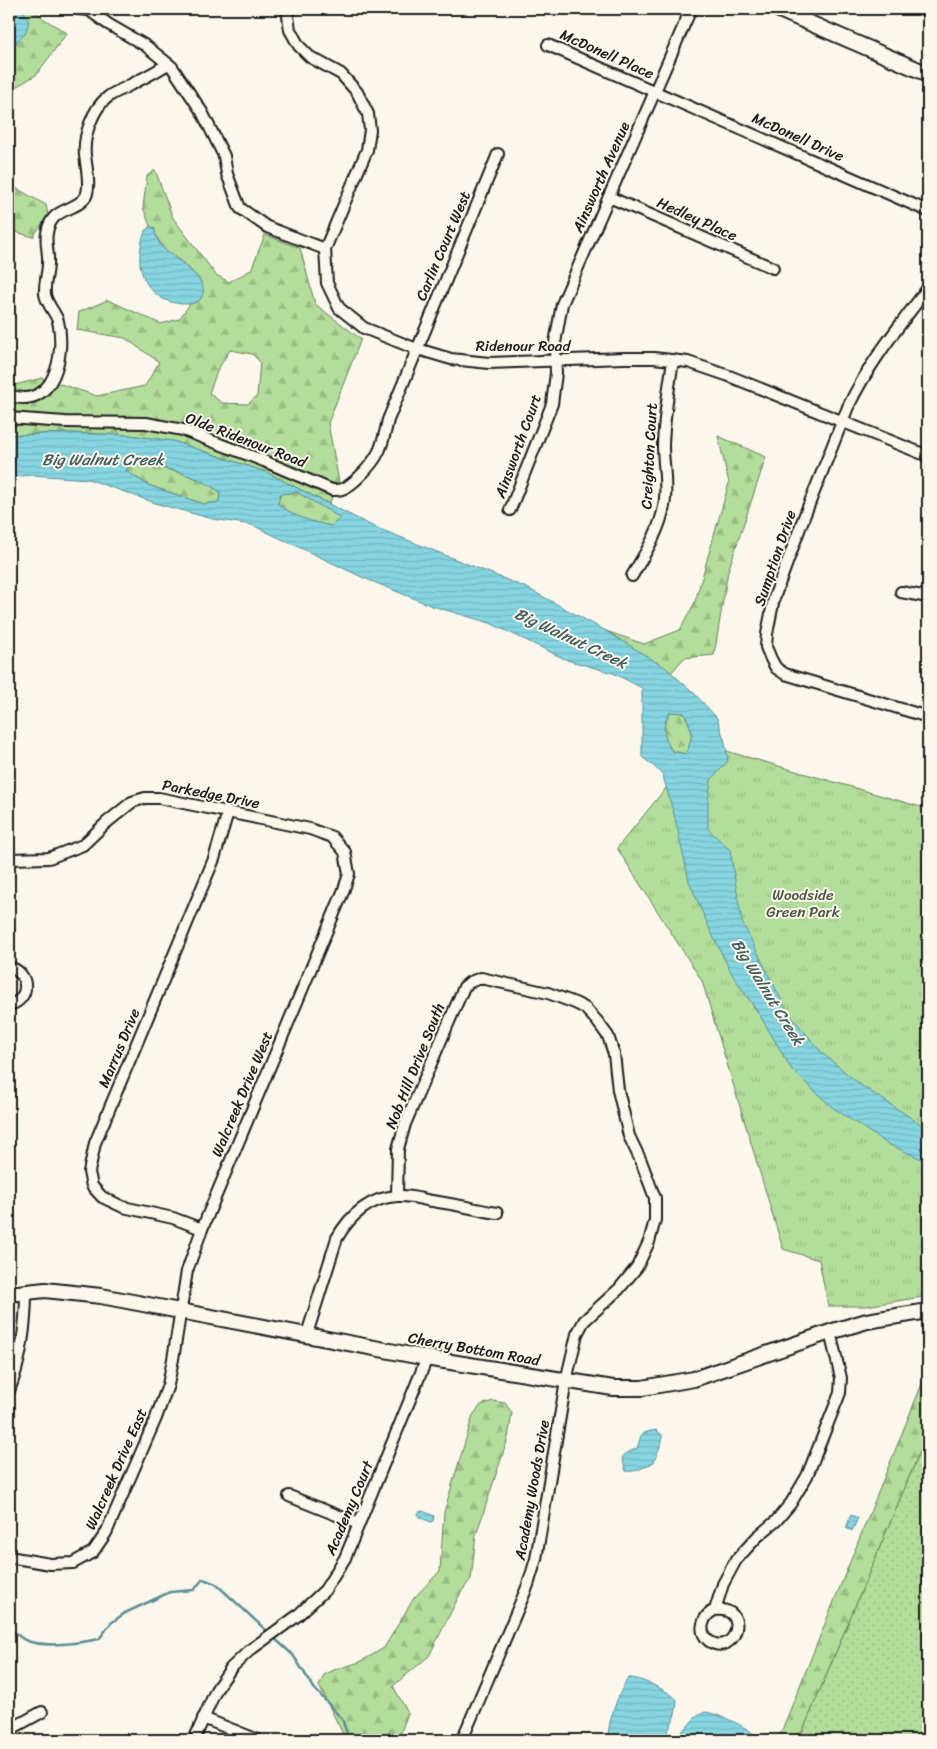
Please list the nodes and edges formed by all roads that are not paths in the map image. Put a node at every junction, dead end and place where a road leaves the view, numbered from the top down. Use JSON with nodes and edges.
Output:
{"nodes":[{"id":1,"x":78,"y":9,"type":"edge"},
{"id":2,"x":287,"y":9,"type":"edge"},
{"id":3,"x":692,"y":9,"type":"edge"},
{"id":4,"x":777,"y":9,"type":"edge"},
{"id":5,"x":548,"y":45,"type":"dead end"},
{"id":6,"x":168,"y":64,"type":"junction"},
{"id":7,"x":928,"y":74,"type":"edge"},
{"id":8,"x":655,"y":92,"type":"junction"},
{"id":9,"x":498,"y":154,"type":"dead end"},
{"id":10,"x":609,"y":197,"type":"junction"},
{"id":11,"x":928,"y":211,"type":"edge"},
{"id":12,"x":325,"y":249,"type":"junction"},
{"id":13,"x":773,"y":268,"type":"dead end"},
{"id":14,"x":928,"y":288,"type":"edge"},
{"id":15,"x":417,"y":349,"type":"junction"},
{"id":16,"x":673,"y":360,"type":"junction"},
{"id":17,"x":556,"y":362,"type":"junction"},
{"id":18,"x":9,"y":395,"type":"edge"},
{"id":19,"x":9,"y":418,"type":"edge"},
{"id":20,"x":842,"y":422,"type":"junction"},
{"id":21,"x":928,"y":456,"type":"edge"},
{"id":22,"x":372,"y":465,"type":"joint"},
{"id":23,"x":510,"y":510,"type":"dead end"},
{"id":24,"x":632,"y":576,"type":"dead end"},
{"id":25,"x":901,"y":592,"type":"dead end"},
{"id":26,"x":928,"y":597,"type":"edge"},
{"id":27,"x":928,"y":717,"type":"edge"},
{"id":28,"x":228,"y":812,"type":"junction"},
{"id":29,"x":9,"y":860,"type":"edge"},
{"id":30,"x":343,"y":892,"type":"joint"},
{"id":31,"x":9,"y":967,"type":"edge"},
{"id":32,"x":470,"y":982,"type":"joint"},
{"id":33,"x":9,"y":1005,"type":"edge"},
{"id":34,"x":398,"y":1196,"type":"junction"},
{"id":35,"x":497,"y":1213,"type":"dead end"},
{"id":36,"x":202,"y":1230,"type":"junction"},
{"id":37,"x":26,"y":1291,"type":"junction"},
{"id":38,"x":9,"y":1294,"type":"edge"},
{"id":39,"x":181,"y":1311,"type":"junction"},
{"id":40,"x":928,"y":1311,"type":"edge"},
{"id":41,"x":830,"y":1332,"type":"junction"},
{"id":42,"x":307,"y":1334,"type":"junction"},
{"id":43,"x":427,"y":1358,"type":"junction"},
{"id":44,"x":566,"y":1381,"type":"junction"},
{"id":45,"x":9,"y":1391,"type":"edge"},
{"id":46,"x":288,"y":1496,"type":"dead end"},
{"id":47,"x":359,"y":1524,"type":"junction"},
{"id":48,"x":9,"y":1557,"type":"edge"},
{"id":49,"x":716,"y":1610,"type":"dead end"},
{"id":50,"x":42,"y":1712,"type":"dead end"},
{"id":51,"x":203,"y":1718,"type":"junction"},
{"id":52,"x":9,"y":1730,"type":"edge"},
{"id":53,"x":194,"y":1740,"type":"edge"},
{"id":54,"x":258,"y":1740,"type":"edge"},
{"id":55,"x":462,"y":1740,"type":"edge"}],
"edges":[{"from":1,"to":6,"type":"street"},
{"from":2,"to":12,"type":"street","name":"Ridenour Road"},
{"from":3,"to":8,"type":"street","name":"Ainsworth Avenue"},
{"from":4,"to":7,"type":"main road"},
{"from":5,"to":8,"type":"street","name":"McDonell Place"},
{"from":6,"to":12,"type":"street"},
{"from":6,"to":18,"type":"street"},
{"from":8,"to":10,"type":"street","name":"Ainsworth Avenue"},
{"from":8,"to":11,"type":"street","name":"McDonell Drive"},
{"from":9,"to":15,"type":"street","name":"Carlin Court West"},
{"from":10,"to":13,"type":"street","name":"Hedley Place"},
{"from":10,"to":17,"type":"street","name":"Ainsworth Avenue"},
{"from":12,"to":15,"type":"street","name":"Ridenour Road"},
{"from":14,"to":20,"type":"street"},
{"from":15,"to":17,"type":"street","name":"Ridenour Road"},
{"from":15,"to":22,"type":"street","name":"Carlin Court West"},
{"from":16,"to":17,"type":"street","name":"Ridenour Road"},
{"from":16,"to":20,"type":"street","name":"Ridenour Road"},
{"from":16,"to":24,"type":"street","name":"Creighton Court"},
{"from":17,"to":23,"type":"street","name":"Ainsworth Court"},
{"from":19,"to":22,"type":"street","name":"Olde Ridenour Road"},
{"from":20,"to":21,"type":"street","name":"Ridenour Road"},
{"from":20,"to":27,"type":"street","name":"Sumption Drive"},
{"from":25,"to":26,"type":"street"},
{"from":28,"to":29,"type":"street","name":"Parkedge Drive"},
{"from":28,"to":30,"type":"street","name":"Parkedge Drive"},
{"from":28,"to":36,"type":"street","name":"Marrus Drive"},
{"from":30,"to":36,"type":"street","name":"Walcreek Drive West"},
{"from":31,"to":33,"type":"street"},
{"from":32,"to":34,"type":"street","name":"Nob Hill Drive South"},
{"from":32,"to":44,"type":"street","name":"Academy Woods Drive"},
{"from":34,"to":35,"type":"street"},
{"from":34,"to":42,"type":"street"},
{"from":36,"to":39,"type":"street","name":"Walcreek Drive West"},
{"from":37,"to":38,"type":"main road","name":"Cherry Bottom Road"},
{"from":37,"to":39,"type":"main road","name":"Cherry Bottom Road"},
{"from":37,"to":45,"type":"street"},
{"from":39,"to":42,"type":"main road","name":"Cherry Bottom Road"},
{"from":39,"to":48,"type":"street","name":"Walcreek Drive East"},
{"from":40,"to":41,"type":"main road","name":"Cherry Bottom Road"},
{"from":41,"to":44,"type":"main road","name":"Cherry Bottom Road"},
{"from":41,"to":49,"type":"street"},
{"from":42,"to":43,"type":"main road","name":"Cherry Bottom Road"},
{"from":43,"to":44,"type":"main road","name":"Cherry Bottom Road"},
{"from":43,"to":47,"type":"street","name":"Academy Court"},
{"from":44,"to":55,"type":"street","name":"Academy Woods Drive"},
{"from":46,"to":47,"type":"street"},
{"from":47,"to":51,"type":"street","name":"Academy Court"},
{"from":50,"to":52,"type":"street"},
{"from":51,"to":53,"type":"street","name":"Academy Court"},
{"from":51,"to":54,"type":"street"}]}
